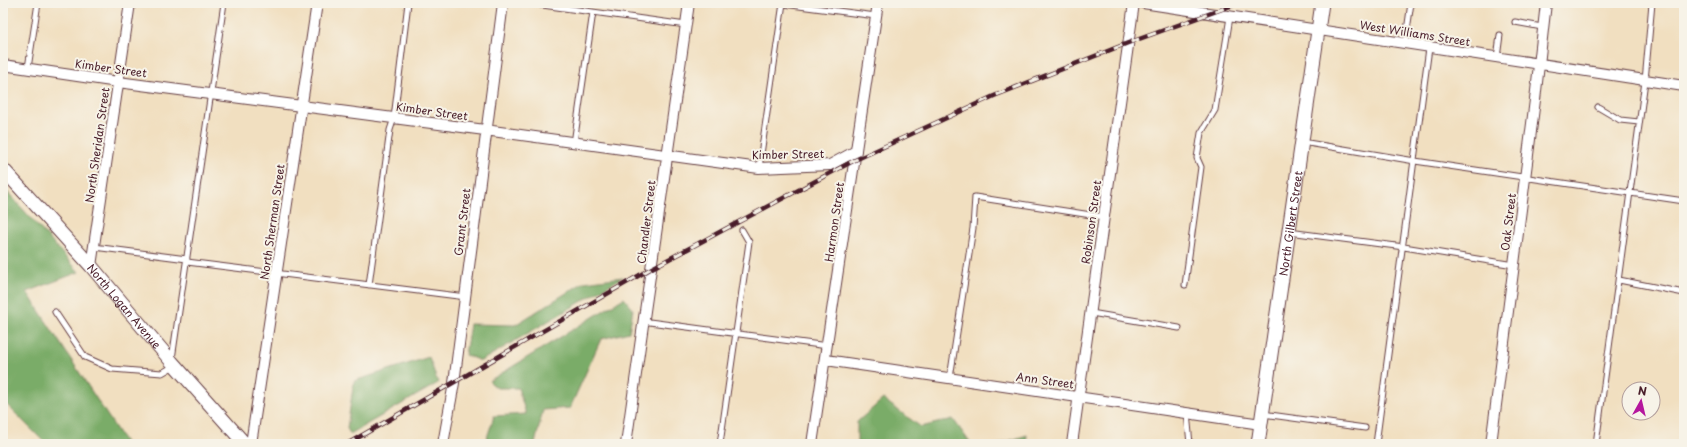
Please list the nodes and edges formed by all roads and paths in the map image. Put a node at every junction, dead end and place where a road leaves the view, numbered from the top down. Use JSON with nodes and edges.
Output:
{"nodes":[{"id":1,"x":38,"y":3,"type":"edge"},
{"id":2,"x":130,"y":3,"type":"edge"},
{"id":3,"x":224,"y":3,"type":"edge"},
{"id":4,"x":317,"y":3,"type":"edge"},
{"id":5,"x":408,"y":3,"type":"edge"},
{"id":6,"x":503,"y":3,"type":"edge"},
{"id":7,"x":528,"y":3,"type":"edge"},
{"id":8,"x":689,"y":3,"type":"edge"},
{"id":9,"x":776,"y":3,"type":"edge"},
{"id":10,"x":783,"y":3,"type":"edge"},
{"id":11,"x":878,"y":3,"type":"edge"},
{"id":12,"x":1134,"y":3,"type":"edge"},
{"id":13,"x":1143,"y":3,"type":"edge"},
{"id":14,"x":1322,"y":3,"type":"edge"},
{"id":15,"x":1411,"y":3,"type":"edge"},
{"id":16,"x":1546,"y":3,"type":"edge"},
{"id":17,"x":1652,"y":3,"type":"edge"},
{"id":18,"x":1171,"y":5,"type":"edge"},
{"id":19,"x":593,"y":12,"type":"junction"},
{"id":20,"x":876,"y":16,"type":"junction"},
{"id":21,"x":1230,"y":17,"type":"junction"},
{"id":22,"x":1515,"y":22,"type":"dead end"},
{"id":23,"x":686,"y":25,"type":"junction"},
{"id":24,"x":1542,"y":27,"type":"junction"},
{"id":25,"x":1318,"y":30,"type":"junction"},
{"id":26,"x":1500,"y":35,"type":"dead end"},
{"id":27,"x":1405,"y":44,"type":"junction"},
{"id":28,"x":1429,"y":48,"type":"junction"},
{"id":29,"x":1497,"y":58,"type":"junction"},
{"id":30,"x":3,"y":65,"type":"edge"},
{"id":31,"x":1539,"y":65,"type":"junction"},
{"id":32,"x":28,"y":68,"type":"junction"},
{"id":33,"x":1645,"y":81,"type":"junction"},
{"id":34,"x":118,"y":82,"type":"junction"},
{"id":35,"x":1684,"y":86,"type":"edge"},
{"id":36,"x":211,"y":95,"type":"junction"},
{"id":37,"x":301,"y":105,"type":"junction"},
{"id":38,"x":1598,"y":107,"type":"dead end"},
{"id":39,"x":394,"y":118,"type":"junction"},
{"id":40,"x":1639,"y":122,"type":"junction"},
{"id":41,"x":485,"y":130,"type":"junction"},
{"id":42,"x":1300,"y":142,"type":"junction"},
{"id":43,"x":574,"y":143,"type":"junction"},
{"id":44,"x":856,"y":151,"type":"junction"},
{"id":45,"x":667,"y":156,"type":"junction"},
{"id":46,"x":1415,"y":161,"type":"junction"},
{"id":47,"x":759,"y":168,"type":"junction"},
{"id":48,"x":3,"y":169,"type":"edge"},
{"id":49,"x":1526,"y":177,"type":"junction"},
{"id":50,"x":1629,"y":192,"type":"junction"},
{"id":51,"x":1684,"y":201,"type":"edge"},
{"id":52,"x":1104,"y":217,"type":"junction"},
{"id":53,"x":742,"y":230,"type":"dead end"},
{"id":54,"x":1288,"y":232,"type":"junction"},
{"id":55,"x":94,"y":247,"type":"junction"},
{"id":56,"x":1404,"y":248,"type":"junction"},
{"id":57,"x":187,"y":261,"type":"junction"},
{"id":58,"x":1515,"y":265,"type":"junction"},
{"id":59,"x":91,"y":266,"type":"junction"},
{"id":60,"x":277,"y":273,"type":"junction"},
{"id":61,"x":1619,"y":280,"type":"junction"},
{"id":62,"x":369,"y":285,"type":"junction"},
{"id":63,"x":1185,"y":285,"type":"dead end"},
{"id":64,"x":1684,"y":293,"type":"edge"},
{"id":65,"x":466,"y":297,"type":"junction"},
{"id":66,"x":55,"y":312,"type":"dead end"},
{"id":67,"x":1091,"y":312,"type":"junction"},
{"id":68,"x":642,"y":321,"type":"junction"},
{"id":69,"x":1179,"y":328,"type":"dead end"},
{"id":70,"x":736,"y":334,"type":"junction"},
{"id":71,"x":828,"y":346,"type":"junction"},
{"id":72,"x":826,"y":360,"type":"junction"},
{"id":73,"x":173,"y":364,"type":"junction"},
{"id":74,"x":950,"y":378,"type":"junction"},
{"id":75,"x":1079,"y":397,"type":"junction"},
{"id":76,"x":1186,"y":413,"type":"junction"},
{"id":77,"x":1261,"y":419,"type":"junction"},
{"id":78,"x":1366,"y":428,"type":"dead end"},
{"id":79,"x":245,"y":444,"type":"edge"},
{"id":80,"x":250,"y":444,"type":"edge"},
{"id":81,"x":443,"y":444,"type":"edge"},
{"id":82,"x":626,"y":444,"type":"edge"},
{"id":83,"x":720,"y":444,"type":"edge"},
{"id":84,"x":812,"y":444,"type":"edge"},
{"id":85,"x":1072,"y":444,"type":"edge"},
{"id":86,"x":1190,"y":444,"type":"edge"},
{"id":87,"x":1258,"y":444,"type":"edge"},
{"id":88,"x":1376,"y":444,"type":"edge"},
{"id":89,"x":1491,"y":444,"type":"edge"},
{"id":90,"x":1596,"y":444,"type":"edge"}],
"edges":[{"from":1,"to":32,"type":"lane"},
{"from":2,"to":34,"type":"street","name":"North Sheridan Street"},
{"from":3,"to":36,"type":"lane"},
{"from":4,"to":37,"type":"street","name":"North Sherman Street"},
{"from":5,"to":39,"type":"lane"},
{"from":6,"to":41,"type":"street","name":"Grant Street"},
{"from":7,"to":19,"type":"lane"},
{"from":8,"to":23,"type":"street","name":"Chandler Street"},
{"from":9,"to":10,"type":"lane"},
{"from":10,"to":20,"type":"lane"},
{"from":10,"to":47,"type":"lane"},
{"from":11,"to":20,"type":"street","name":"Harmon Street"},
{"from":12,"to":52,"type":"street","name":"Robinson Street"},
{"from":13,"to":18,"type":"street","name":"West Williams Street"},
{"from":14,"to":25,"type":"main road","name":"North Gilbert Street"},
{"from":15,"to":27,"type":"lane"},
{"from":16,"to":24,"type":"street","name":"Oak Street"},
{"from":17,"to":33,"type":"lane"},
{"from":18,"to":21,"type":"street","name":"West Williams Street"},
{"from":19,"to":23,"type":"lane"},
{"from":19,"to":43,"type":"lane"},
{"from":20,"to":44,"type":"street","name":"Harmon Street"},
{"from":21,"to":25,"type":"street","name":"West Williams Street"},
{"from":21,"to":63,"type":"lane"},
{"from":22,"to":24,"type":"lane"},
{"from":23,"to":45,"type":"street","name":"Chandler Street"},
{"from":24,"to":31,"type":"street","name":"Oak Street"},
{"from":25,"to":27,"type":"street","name":"West Williams Street"},
{"from":25,"to":42,"type":"main road","name":"North Gilbert Street"},
{"from":26,"to":29,"type":"lane"},
{"from":27,"to":28,"type":"street","name":"West Williams Street"},
{"from":28,"to":29,"type":"street","name":"West Williams Street"},
{"from":28,"to":46,"type":"lane"},
{"from":29,"to":31,"type":"street","name":"West Williams Street"},
{"from":30,"to":32,"type":"street","name":"Kimber Street"},
{"from":31,"to":33,"type":"street","name":"West Williams Street"},
{"from":31,"to":49,"type":"street","name":"Oak Street"},
{"from":32,"to":34,"type":"street","name":"Kimber Street"},
{"from":33,"to":35,"type":"street","name":"West Williams Street"},
{"from":33,"to":40,"type":"lane"},
{"from":34,"to":36,"type":"street","name":"Kimber Street"},
{"from":34,"to":55,"type":"street","name":"North Sheridan Street"},
{"from":36,"to":37,"type":"street","name":"Kimber Street"},
{"from":36,"to":57,"type":"lane"},
{"from":37,"to":39,"type":"street","name":"Kimber Street"},
{"from":37,"to":60,"type":"street","name":"North Sherman Street"},
{"from":38,"to":40,"type":"lane"},
{"from":39,"to":41,"type":"street","name":"Kimber Street"},
{"from":39,"to":62,"type":"lane"},
{"from":40,"to":50,"type":"lane"},
{"from":41,"to":43,"type":"street","name":"Kimber Street"},
{"from":41,"to":65,"type":"street","name":"Grant Street"},
{"from":42,"to":46,"type":"lane"},
{"from":42,"to":54,"type":"main road","name":"North Gilbert Street"},
{"from":43,"to":45,"type":"street","name":"Kimber Street"},
{"from":44,"to":47,"type":"street","name":"Kimber Street"},
{"from":44,"to":71,"type":"street","name":"Harmon Street"},
{"from":45,"to":47,"type":"street","name":"Kimber Street"},
{"from":45,"to":68,"type":"street","name":"Chandler Street"},
{"from":46,"to":49,"type":"lane"},
{"from":46,"to":56,"type":"lane"},
{"from":48,"to":59,"type":"main road","name":"North Logan Avenue"},
{"from":49,"to":50,"type":"lane"},
{"from":49,"to":58,"type":"street","name":"Oak Street"},
{"from":50,"to":51,"type":"lane"},
{"from":50,"to":61,"type":"lane"},
{"from":52,"to":67,"type":"street","name":"Robinson Street"},
{"from":52,"to":74,"type":"lane"},
{"from":53,"to":70,"type":"lane"},
{"from":54,"to":56,"type":"lane"},
{"from":54,"to":77,"type":"main road","name":"North Gilbert Street"},
{"from":55,"to":57,"type":"lane"},
{"from":55,"to":59,"type":"street","name":"North Sheridan Street"},
{"from":56,"to":58,"type":"lane"},
{"from":56,"to":88,"type":"lane"},
{"from":57,"to":60,"type":"lane"},
{"from":57,"to":73,"type":"lane"},
{"from":58,"to":89,"type":"street","name":"Oak Street"},
{"from":59,"to":73,"type":"main road","name":"North Logan Avenue"},
{"from":60,"to":62,"type":"lane"},
{"from":60,"to":80,"type":"street","name":"North Sherman Street"},
{"from":61,"to":64,"type":"lane"},
{"from":61,"to":90,"type":"lane"},
{"from":62,"to":65,"type":"lane"},
{"from":65,"to":81,"type":"street","name":"Grant Street"},
{"from":66,"to":73,"type":"lane"},
{"from":67,"to":69,"type":"lane"},
{"from":67,"to":75,"type":"street","name":"Robinson Street"},
{"from":68,"to":70,"type":"lane"},
{"from":68,"to":82,"type":"street","name":"Chandler Street"},
{"from":70,"to":71,"type":"lane"},
{"from":70,"to":83,"type":"lane"},
{"from":71,"to":72,"type":"street","name":"Harmon Street"},
{"from":72,"to":74,"type":"street","name":"Ann Street"},
{"from":72,"to":84,"type":"street","name":"Harmon Street"},
{"from":73,"to":79,"type":"main road","name":"North Logan Avenue"},
{"from":74,"to":75,"type":"street","name":"Ann Street"},
{"from":75,"to":76,"type":"street","name":"Ann Street"},
{"from":75,"to":85,"type":"street","name":"Robinson Street"},
{"from":76,"to":77,"type":"street","name":"Ann Street"},
{"from":76,"to":86,"type":"lane"},
{"from":77,"to":78,"type":"lane"},
{"from":77,"to":87,"type":"main road","name":"North Gilbert Street"}]}
